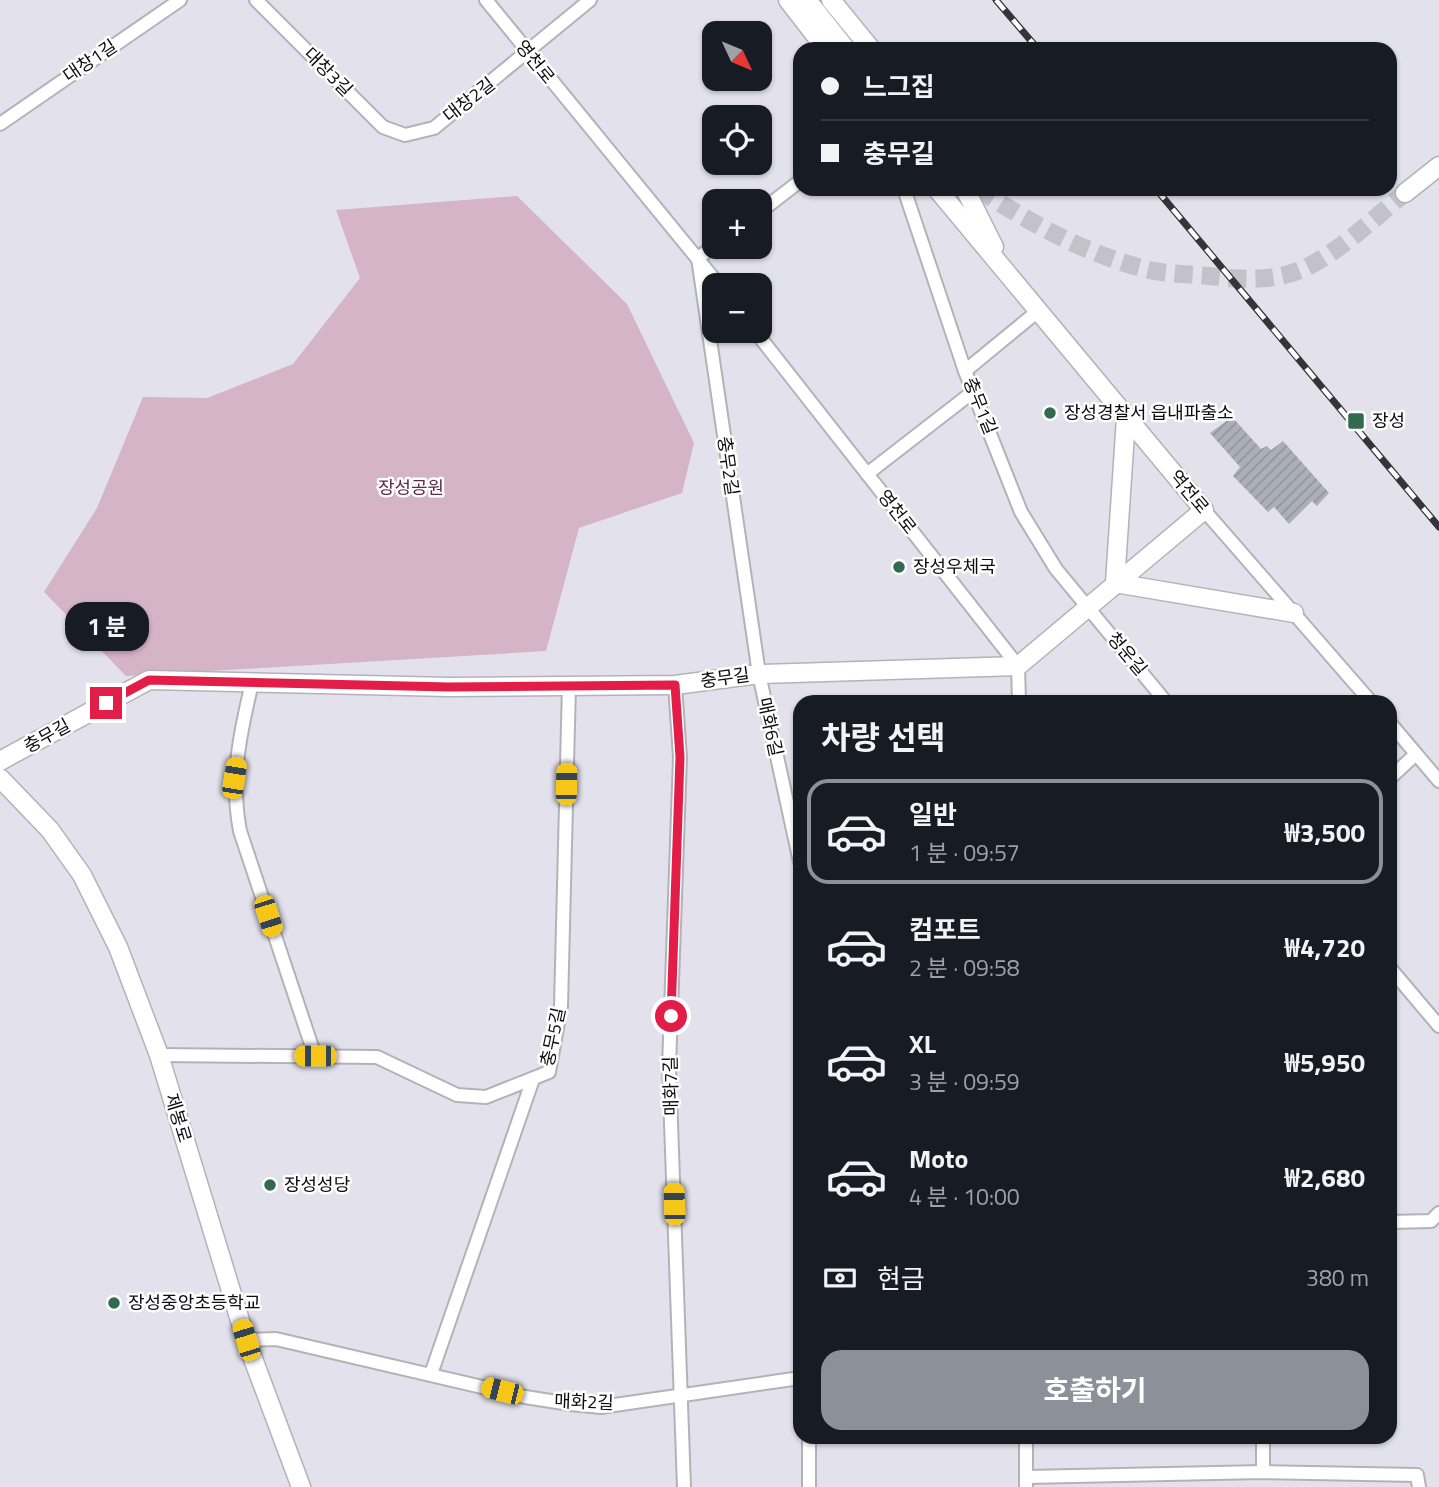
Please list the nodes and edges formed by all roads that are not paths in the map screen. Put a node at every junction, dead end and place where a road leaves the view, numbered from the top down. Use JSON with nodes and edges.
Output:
{"nodes":[{"id":1,"x":180,"y":0,"type":"edge"},
{"id":2,"x":256,"y":0,"type":"edge"},
{"id":3,"x":486,"y":0,"type":"edge"},
{"id":4,"x":590,"y":0,"type":"edge"},
{"id":5,"x":788,"y":0,"type":"edge"},
{"id":6,"x":807,"y":0,"type":"edge"},
{"id":7,"x":831,"y":0,"type":"edge"},
{"id":8,"x":821,"y":42,"type":"edge"},
{"id":9,"x":840,"y":42,"type":"edge"},
{"id":10,"x":865,"y":42,"type":"edge"},
{"id":11,"x":528,"y":54,"type":"junction"},
{"id":12,"x":0,"y":124,"type":"edge"},
{"id":13,"x":405,"y":135,"type":"joint"},
{"id":14,"x":1439,"y":166,"type":"edge"},
{"id":15,"x":793,"y":186,"type":"edge"},
{"id":16,"x":1405,"y":193,"type":"tunnel mouth"},
{"id":17,"x":906,"y":196,"type":"edge"},
{"id":18,"x":943,"y":196,"type":"edge"},
{"id":19,"x":969,"y":196,"type":"edge"},
{"id":20,"x":772,"y":203,"type":"edge"},
{"id":21,"x":702,"y":255,"type":"edge"},
{"id":22,"x":698,"y":258,"type":"junction"},
{"id":23,"x":710,"y":273,"type":"edge"},
{"id":24,"x":1010,"y":278,"type":"junction"},
{"id":25,"x":1038,"y":311,"type":"junction"},
{"id":26,"x":764,"y":343,"type":"edge"},
{"id":27,"x":965,"y":371,"type":"junction"},
{"id":28,"x":974,"y":391,"type":"junction"},
{"id":29,"x":1126,"y":418,"type":"junction"},
{"id":30,"x":867,"y":474,"type":"junction"},
{"id":31,"x":1204,"y":510,"type":"junction"},
{"id":32,"x":1115,"y":583,"type":"junction"},
{"id":33,"x":1087,"y":607,"type":"junction"},
{"id":34,"x":1294,"y":613,"type":"junction"},
{"id":35,"x":1017,"y":666,"type":"junction"},
{"id":36,"x":759,"y":674,"type":"junction"},
{"id":37,"x":252,"y":682,"type":"junction"},
{"id":38,"x":569,"y":685,"type":"junction"},
{"id":39,"x":675,"y":685,"type":"junction"},
{"id":40,"x":1019,"y":695,"type":"edge"},
{"id":41,"x":1160,"y":695,"type":"edge"},
{"id":42,"x":1365,"y":695,"type":"edge"},
{"id":43,"x":1397,"y":731,"type":"edge"},
{"id":44,"x":1416,"y":754,"type":"junction"},
{"id":45,"x":0,"y":761,"type":"edge"},
{"id":46,"x":1397,"y":772,"type":"edge"},
{"id":47,"x":0,"y":778,"type":"edge"},
{"id":48,"x":1439,"y":781,"type":"edge"},
{"id":49,"x":793,"y":830,"type":"edge"},
{"id":50,"x":1397,"y":976,"type":"edge"},
{"id":51,"x":1439,"y":1026,"type":"edge"},
{"id":52,"x":159,"y":1055,"type":"junction"},
{"id":53,"x":315,"y":1056,"type":"junction"},
{"id":54,"x":533,"y":1079,"type":"junction"},
{"id":55,"x":1439,"y":1213,"type":"edge"},
{"id":56,"x":1397,"y":1222,"type":"edge"},
{"id":57,"x":246,"y":1340,"type":"junction"},
{"id":58,"x":431,"y":1374,"type":"junction"},
{"id":59,"x":793,"y":1379,"type":"edge"},
{"id":60,"x":680,"y":1396,"type":"junction"},
{"id":61,"x":809,"y":1444,"type":"edge"},
{"id":62,"x":1026,"y":1444,"type":"edge"},
{"id":63,"x":1263,"y":1444,"type":"edge"},
{"id":64,"x":1263,"y":1472,"type":"junction"},
{"id":65,"x":1026,"y":1482,"type":"edge"},
{"id":66,"x":301,"y":1487,"type":"edge"},
{"id":67,"x":684,"y":1487,"type":"edge"},
{"id":68,"x":809,"y":1487,"type":"edge"},
{"id":69,"x":1419,"y":1487,"type":"edge"}],
"edges":[{"from":1,"to":12,"type":"street","name":"대창1길"},
{"from":2,"to":13,"type":"street","name":"대창3길"},
{"from":3,"to":11,"type":"street","name":"영천로"},
{"from":4,"to":11,"type":"street","name":"대창2길"},
{"from":5,"to":8,"type":"street"},
{"from":6,"to":9,"type":"street"},
{"from":7,"to":10,"type":"street"},
{"from":11,"to":13,"type":"street","name":"대창2길"},
{"from":11,"to":22,"type":"street","name":"영천로"},
{"from":14,"to":16,"type":"street"},
{"from":15,"to":20,"type":"street"},
{"from":17,"to":27,"type":"street","name":"충무1길"},
{"from":18,"to":24,"type":"street","name":"역전로"},
{"from":19,"to":24,"type":"street","name":"역전로"},
{"from":21,"to":22,"type":"street"},
{"from":22,"to":23,"type":"street","name":"영천로"},
{"from":22,"to":36,"type":"street","name":"충무2길"},
{"from":24,"to":25,"type":"street","name":"역전로"},
{"from":25,"to":27,"type":"street"},
{"from":25,"to":29,"type":"street","name":"역전로"},
{"from":26,"to":30,"type":"street","name":"영천로"},
{"from":27,"to":28,"type":"street","name":"충무1길"},
{"from":28,"to":30,"type":"street"},
{"from":28,"to":33,"type":"street","name":"충무1길"},
{"from":29,"to":31,"type":"street","name":"역전로"},
{"from":29,"to":32,"type":"street"},
{"from":30,"to":35,"type":"street","name":"영천로"},
{"from":31,"to":32,"type":"street"},
{"from":31,"to":34,"type":"street","name":"역전로"},
{"from":32,"to":33,"type":"street"},
{"from":32,"to":34,"type":"street"},
{"from":33,"to":35,"type":"street"},
{"from":33,"to":41,"type":"street","name":"청운길"},
{"from":34,"to":42,"type":"street","name":"역전로"},
{"from":35,"to":36,"type":"street","name":"충무길"},
{"from":35,"to":40,"type":"street"},
{"from":36,"to":39,"type":"street","name":"충무길"},
{"from":36,"to":49,"type":"street","name":"매화6길"},
{"from":37,"to":38,"type":"street","name":"충무길"},
{"from":37,"to":45,"type":"street","name":"충무길"},
{"from":37,"to":53,"type":"street"},
{"from":38,"to":39,"type":"street","name":"충무길"},
{"from":38,"to":54,"type":"street","name":"충무5길"},
{"from":39,"to":60,"type":"street","name":"매화7길"},
{"from":43,"to":44,"type":"street"},
{"from":44,"to":46,"type":"street"},
{"from":44,"to":48,"type":"street"},
{"from":47,"to":52,"type":"street","name":"제봉로"},
{"from":50,"to":51,"type":"street"},
{"from":52,"to":53,"type":"street","name":"충무5길"},
{"from":52,"to":57,"type":"street","name":"제봉로"},
{"from":53,"to":54,"type":"street","name":"충무5길"},
{"from":54,"to":58,"type":"street"},
{"from":55,"to":56,"type":"street"},
{"from":57,"to":58,"type":"street","name":"매화2길"},
{"from":57,"to":66,"type":"street","name":"제봉로"},
{"from":58,"to":60,"type":"street","name":"매화2길"},
{"from":59,"to":60,"type":"street","name":"매화2길"},
{"from":60,"to":67,"type":"street","name":"매화7길"},
{"from":61,"to":68,"type":"street"},
{"from":62,"to":65,"type":"street"},
{"from":63,"to":64,"type":"street"},
{"from":64,"to":65,"type":"street"},
{"from":64,"to":69,"type":"street"}]}
